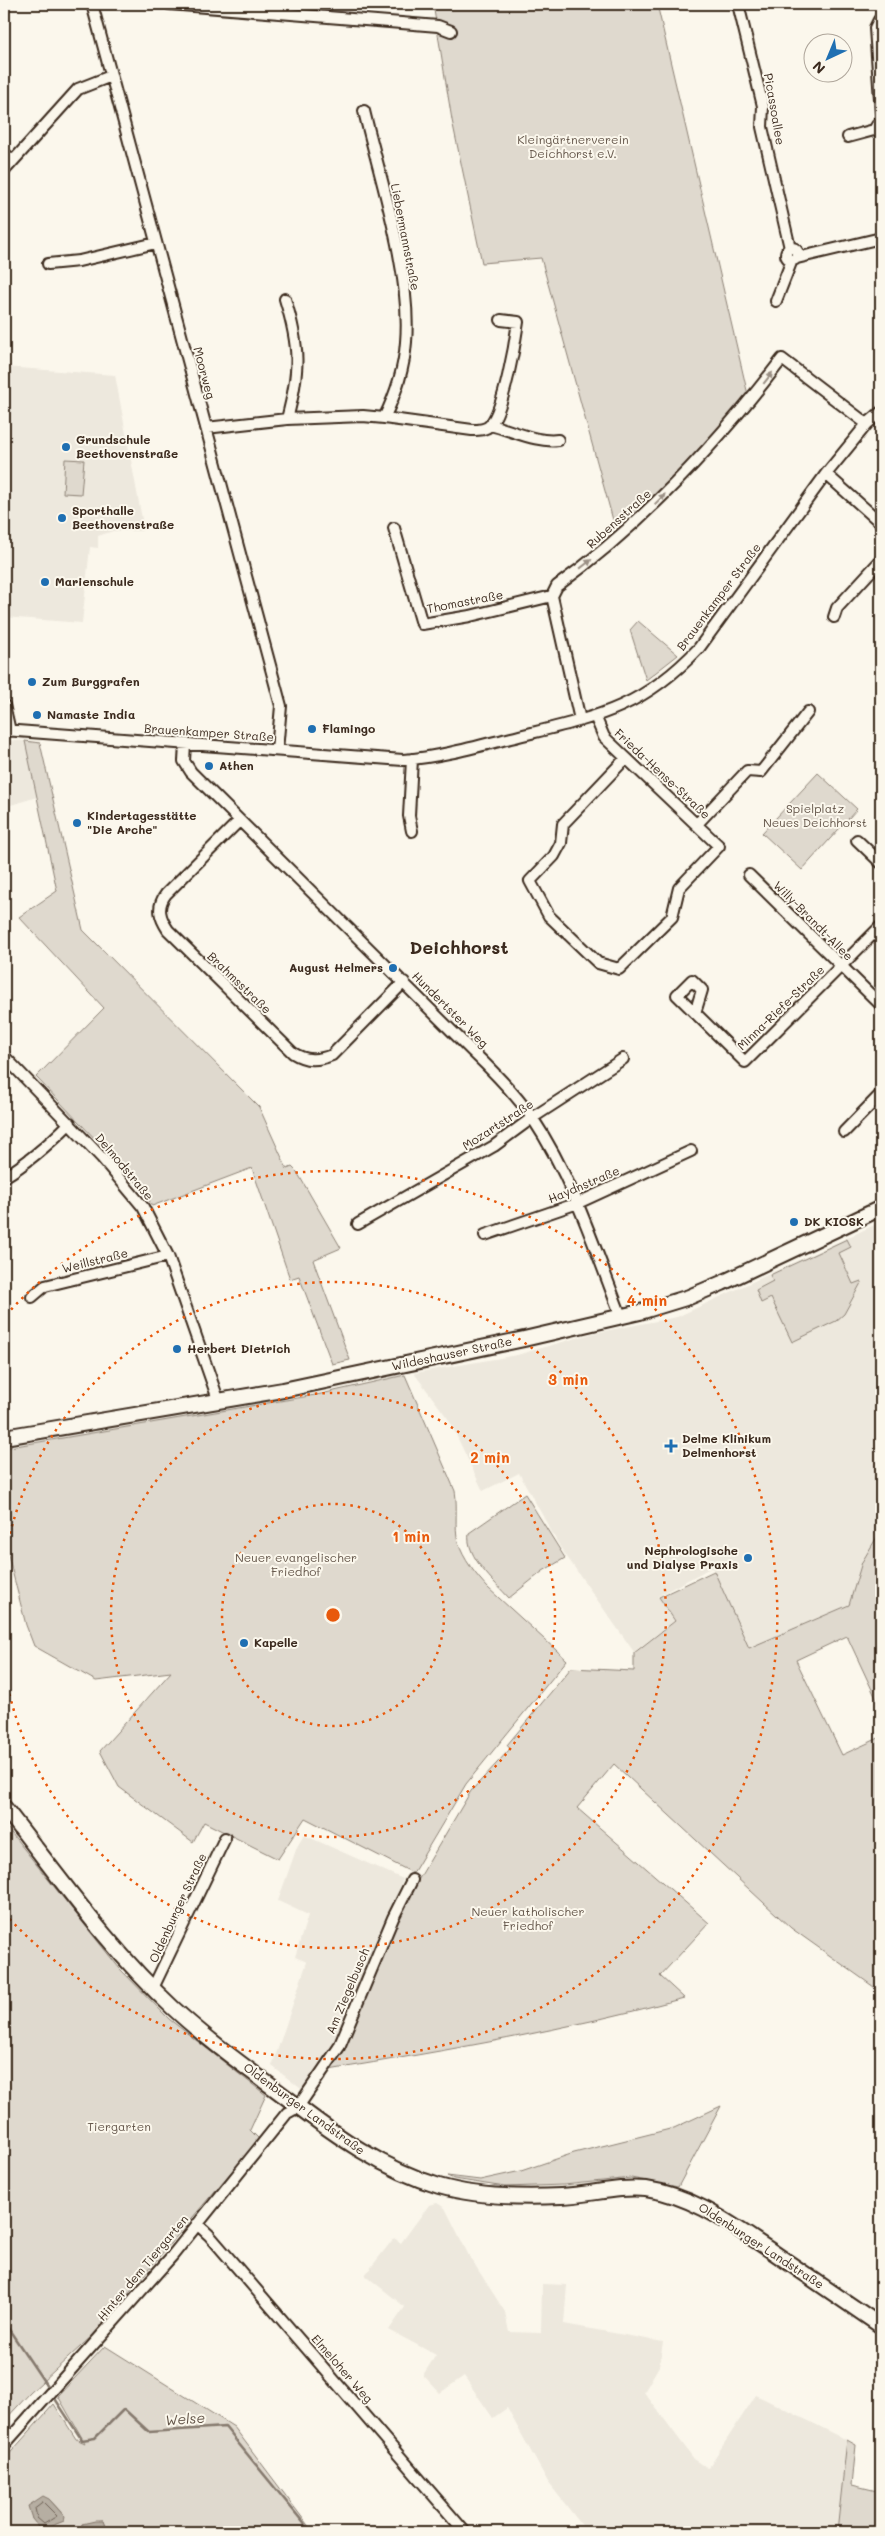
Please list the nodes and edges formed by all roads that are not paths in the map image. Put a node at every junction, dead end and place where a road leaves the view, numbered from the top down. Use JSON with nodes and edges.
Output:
{"nodes":[{"id":1,"x":92,"y":4,"type":"edge"},
{"id":2,"x":169,"y":4,"type":"edge"},
{"id":3,"x":738,"y":4,"type":"edge"},
{"id":4,"x":881,"y":21,"type":"edge"},
{"id":5,"x":451,"y":30,"type":"dead end"},
{"id":6,"x":111,"y":76,"type":"junction"},
{"id":7,"x":364,"y":111,"type":"dead end"},
{"id":8,"x":881,"y":114,"type":"edge"},
{"id":9,"x":881,"y":119,"type":"edge"},
{"id":10,"x":848,"y":137,"type":"dead end"},
{"id":11,"x":4,"y":153,"type":"edge"},
{"id":12,"x":13,"y":161,"type":"junction"},
{"id":13,"x":4,"y":171,"type":"edge"},
{"id":14,"x":881,"y":238,"type":"edge"},
{"id":15,"x":156,"y":243,"type":"junction"},
{"id":16,"x":794,"y":259,"type":"junction"},
{"id":17,"x":48,"y":264,"type":"dead end"},
{"id":18,"x":285,"y":299,"type":"dead end"},
{"id":19,"x":776,"y":301,"type":"dead end"},
{"id":20,"x":501,"y":320,"type":"dead end"},
{"id":21,"x":881,"y":412,"type":"edge"},
{"id":22,"x":384,"y":418,"type":"junction"},
{"id":23,"x":287,"y":419,"type":"junction"},
{"id":24,"x":866,"y":424,"type":"junction"},
{"id":25,"x":490,"y":425,"type":"junction"},
{"id":26,"x":206,"y":428,"type":"junction"},
{"id":27,"x":558,"y":440,"type":"dead end"},
{"id":28,"x":826,"y":474,"type":"junction"},
{"id":29,"x":881,"y":523,"type":"edge"},
{"id":30,"x":394,"y":528,"type":"dead end"},
{"id":31,"x":881,"y":560,"type":"edge"},
{"id":32,"x":552,"y":596,"type":"junction"},
{"id":33,"x":834,"y":617,"type":"dead end"},
{"id":34,"x":4,"y":706,"type":"edge"},
{"id":35,"x":808,"y":712,"type":"dead end"},
{"id":36,"x":595,"y":716,"type":"junction"},
{"id":37,"x":580,"y":720,"type":"junction"},
{"id":38,"x":7,"y":731,"type":"edge"},
{"id":39,"x":186,"y":744,"type":"junction"},
{"id":40,"x":277,"y":750,"type":"junction"},
{"id":41,"x":626,"y":758,"type":"junction"},
{"id":42,"x":412,"y":759,"type":"junction"},
{"id":43,"x":240,"y":821,"type":"junction"},
{"id":44,"x":697,"y":824,"type":"junction"},
{"id":45,"x":412,"y":831,"type":"dead end"},
{"id":46,"x":857,"y":840,"type":"dead end"},
{"id":47,"x":881,"y":863,"type":"edge"},
{"id":48,"x":749,"y":875,"type":"dead end"},
{"id":49,"x":881,"y":926,"type":"edge"},
{"id":50,"x":841,"y":966,"type":"junction"},
{"id":51,"x":404,"y":982,"type":"junction"},
{"id":52,"x":881,"y":1005,"type":"edge"},
{"id":53,"x":695,"y":1012,"type":"dead end"},
{"id":54,"x":4,"y":1056,"type":"edge"},
{"id":55,"x":623,"y":1059,"type":"dead end"},
{"id":56,"x":881,"y":1094,"type":"edge"},
{"id":57,"x":532,"y":1118,"type":"junction"},
{"id":58,"x":70,"y":1123,"type":"junction"},
{"id":59,"x":844,"y":1132,"type":"dead end"},
{"id":60,"x":691,"y":1151,"type":"dead end"},
{"id":61,"x":4,"y":1177,"type":"edge"},
{"id":62,"x":578,"y":1203,"type":"junction"},
{"id":63,"x":881,"y":1208,"type":"edge"},
{"id":64,"x":358,"y":1224,"type":"dead end"},
{"id":65,"x":484,"y":1235,"type":"dead end"},
{"id":66,"x":168,"y":1256,"type":"junction"},
{"id":67,"x":32,"y":1297,"type":"dead end"},
{"id":68,"x":621,"y":1316,"type":"junction"},
{"id":69,"x":220,"y":1402,"type":"junction"},
{"id":70,"x":4,"y":1437,"type":"edge"},
{"id":71,"x":4,"y":1807,"type":"edge"},
{"id":72,"x":225,"y":1838,"type":"dead end"},
{"id":73,"x":412,"y":1880,"type":"dead end"},
{"id":74,"x":153,"y":1988,"type":"junction"},
{"id":75,"x":298,"y":2107,"type":"junction"},
{"id":76,"x":197,"y":2224,"type":"junction"},
{"id":77,"x":881,"y":2326,"type":"edge"},
{"id":78,"x":4,"y":2445,"type":"edge"},
{"id":79,"x":465,"y":2532,"type":"edge"}],
"edges":[{"from":1,"to":6,"type":"street","name":"Moorweg"},
{"from":2,"to":5,"type":"street"},
{"from":3,"to":16,"type":"street","name":"Picassoallee"},
{"from":4,"to":8,"type":"street"},
{"from":6,"to":12,"type":"street"},
{"from":6,"to":15,"type":"street","name":"Moorweg"},
{"from":7,"to":22,"type":"street","name":"Liebermannstraße"},
{"from":9,"to":10,"type":"street"},
{"from":11,"to":12,"type":"street"},
{"from":12,"to":13,"type":"street"},
{"from":14,"to":16,"type":"street"},
{"from":15,"to":17,"type":"street"},
{"from":15,"to":26,"type":"street","name":"Moorweg"},
{"from":16,"to":19,"type":"street"},
{"from":18,"to":23,"type":"street"},
{"from":20,"to":25,"type":"street"},
{"from":21,"to":24,"type":"street","name":"Brauenkamper Straße"},
{"from":22,"to":23,"type":"street"},
{"from":22,"to":25,"type":"street"},
{"from":23,"to":26,"type":"street"},
{"from":24,"to":28,"type":"street","name":"Brauenkamper Straße"},
{"from":32,"to":24,"type":"street","name":"Rubensstraße","one_way":true},
{"from":25,"to":27,"type":"street"},
{"from":26,"to":40,"type":"street","name":"Moorweg"},
{"from":28,"to":29,"type":"street"},
{"from":28,"to":36,"type":"street","name":"Brauenkamper Straße"},
{"from":30,"to":32,"type":"street","name":"Thomastraße"},
{"from":31,"to":33,"type":"street"},
{"from":32,"to":37,"type":"street"},
{"from":34,"to":38,"type":"street"},
{"from":35,"to":44,"type":"street"},
{"from":36,"to":37,"type":"street","name":"Brauenkamper Straße"},
{"from":36,"to":41,"type":"street","name":"Frieda-Hense-Straße"},
{"from":37,"to":42,"type":"street","name":"Brauenkamper Straße"},
{"from":38,"to":39,"type":"street","name":"Brauenkamper Straße"},
{"from":39,"to":40,"type":"street","name":"Brauenkamper Straße"},
{"from":39,"to":43,"type":"street","name":"Hundertster Weg"},
{"from":40,"to":42,"type":"street","name":"Brauenkamper Straße"},
{"from":41,"to":44,"type":"street","name":"Frieda-Hense-Straße"},
{"from":41,"to":44,"type":"street","name":"Frieda-Hense-Straße"},
{"from":42,"to":45,"type":"street"},
{"from":43,"to":51,"type":"street","name":"Hundertster Weg"},
{"from":43,"to":51,"type":"street","name":"Brahmsstraße"},
{"from":46,"to":47,"type":"street"},
{"from":48,"to":50,"type":"street","name":"Willy-Brandt-Allee"},
{"from":49,"to":50,"type":"street"},
{"from":50,"to":52,"type":"street","name":"Willy-Brandt-Allee"},
{"from":50,"to":53,"type":"street","name":"Minna-Riefe-Straße"},
{"from":51,"to":57,"type":"street","name":"Hundertster Weg"},
{"from":54,"to":58,"type":"street","name":"Delmodstraße"},
{"from":55,"to":57,"type":"street","name":"Mozartstraße"},
{"from":56,"to":59,"type":"street"},
{"from":57,"to":62,"type":"street","name":"Hundertster Weg"},
{"from":57,"to":64,"type":"street","name":"Mozartstraße"},
{"from":58,"to":61,"type":"street"},
{"from":58,"to":66,"type":"street","name":"Delmodstraße"},
{"from":60,"to":62,"type":"street","name":"Haydnstraße"},
{"from":62,"to":65,"type":"street","name":"Haydnstraße"},
{"from":62,"to":68,"type":"street","name":"Hundertster Weg"},
{"from":63,"to":68,"type":"main road","name":"Wildeshauser Straße"},
{"from":66,"to":67,"type":"street","name":"Weillstraße"},
{"from":66,"to":69,"type":"street","name":"Delmodstraße"},
{"from":68,"to":69,"type":"main road","name":"Wildeshauser Straße"},
{"from":69,"to":70,"type":"main road","name":"Wildeshauser Straße"},
{"from":71,"to":74,"type":"main road","name":"Oldenburger Landstraße"},
{"from":72,"to":74,"type":"street","name":"Oldenburger Straße"},
{"from":73,"to":75,"type":"street","name":"Am Ziegelbusch"},
{"from":74,"to":75,"type":"main road","name":"Oldenburger Landstraße"},
{"from":75,"to":76,"type":"street","name":"Hinter dem Tiergarten"},
{"from":75,"to":77,"type":"main road","name":"Oldenburger Landstraße"},
{"from":76,"to":78,"type":"street","name":"Hinter dem Tiergarten"},
{"from":76,"to":79,"type":"street","name":"Elmeloher Weg"}]}
